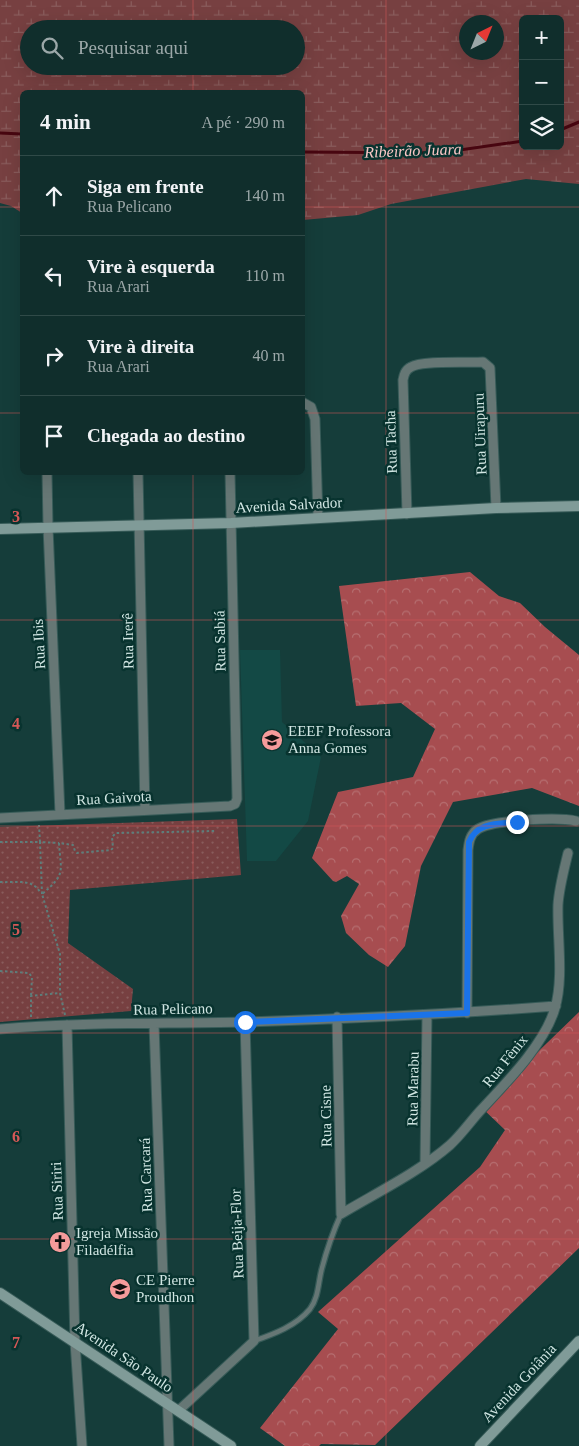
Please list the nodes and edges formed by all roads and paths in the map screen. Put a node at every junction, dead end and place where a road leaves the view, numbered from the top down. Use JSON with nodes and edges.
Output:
{"nodes":[{"id":1,"x":482,"y":362,"type":"joint"},
{"id":2,"x":305,"y":404,"type":"edge"},
{"id":3,"x":47,"y":475,"type":"edge"},
{"id":4,"x":138,"y":475,"type":"edge"},
{"id":5,"x":230,"y":475,"type":"edge"},
{"id":6,"x":579,"y":506,"type":"edge"},
{"id":7,"x":496,"y":508,"type":"junction"},
{"id":8,"x":407,"y":514,"type":"junction"},
{"id":9,"x":318,"y":518,"type":"junction"},
{"id":10,"x":231,"y":523,"type":"junction"},
{"id":11,"x":139,"y":526,"type":"junction"},
{"id":12,"x":48,"y":527,"type":"junction"},
{"id":13,"x":0,"y":529,"type":"edge"},
{"id":14,"x":230,"y":806,"type":"joint"},
{"id":15,"x":145,"y":810,"type":"junction"},
{"id":16,"x":60,"y":814,"type":"junction"},
{"id":17,"x":39,"y":816,"type":"junction"},
{"id":18,"x":0,"y":818,"type":"edge"},
{"id":19,"x":576,"y":821,"type":"dead end"},
{"id":20,"x":215,"y":831,"type":"dead end"},
{"id":21,"x":0,"y":842,"type":"edge"},
{"id":22,"x":40,"y":842,"type":"junction"},
{"id":23,"x":60,"y":843,"type":"junction"},
{"id":24,"x":568,"y":853,"type":"dead end"},
{"id":25,"x":0,"y":882,"type":"edge"},
{"id":26,"x":42,"y":894,"type":"junction"},
{"id":27,"x":0,"y":972,"type":"edge"},
{"id":28,"x":60,"y":993,"type":"junction"},
{"id":29,"x":31,"y":996,"type":"junction"},
{"id":30,"x":556,"y":1006,"type":"junction"},
{"id":31,"x":467,"y":1013,"type":"junction"},
{"id":32,"x":427,"y":1015,"type":"junction"},
{"id":33,"x":337,"y":1017,"type":"junction"},
{"id":34,"x":245,"y":1022,"type":"junction"},
{"id":35,"x":154,"y":1024,"type":"junction"},
{"id":36,"x":66,"y":1025,"type":"junction"},
{"id":37,"x":32,"y":1026,"type":"junction"},
{"id":38,"x":0,"y":1029,"type":"edge"},
{"id":39,"x":425,"y":1163,"type":"junction"},
{"id":40,"x":341,"y":1214,"type":"junction"},
{"id":41,"x":0,"y":1293,"type":"edge"},
{"id":42,"x":254,"y":1341,"type":"junction"},
{"id":43,"x":579,"y":1341,"type":"edge"},
{"id":44,"x":75,"y":1342,"type":"junction"},
{"id":45,"x":167,"y":1404,"type":"junction"},
{"id":46,"x":178,"y":1411,"type":"junction"},
{"id":47,"x":82,"y":1446,"type":"edge"},
{"id":48,"x":169,"y":1446,"type":"edge"},
{"id":49,"x":231,"y":1446,"type":"edge"},
{"id":50,"x":480,"y":1446,"type":"edge"}],
"edges":[{"from":1,"to":7,"type":"street","name":"Rua Uirapuru"},
{"from":1,"to":8,"type":"street","name":"Rua Tacha"},
{"from":2,"to":9,"type":"street"},
{"from":3,"to":12,"type":"street","name":"Rua Ibis"},
{"from":4,"to":11,"type":"street","name":"Rua Irerê"},
{"from":5,"to":10,"type":"street","name":"Rua Sabiá"},
{"from":6,"to":7,"type":"street","name":"Avenida Salvador"},
{"from":7,"to":8,"type":"street","name":"Avenida Salvador"},
{"from":8,"to":9,"type":"street","name":"Avenida Salvador"},
{"from":9,"to":10,"type":"street","name":"Avenida Salvador"},
{"from":10,"to":11,"type":"street","name":"Avenida Salvador"},
{"from":10,"to":14,"type":"street","name":"Rua Sabiá"},
{"from":11,"to":12,"type":"street","name":"Avenida Salvador"},
{"from":11,"to":15,"type":"street","name":"Rua Irerê"},
{"from":12,"to":13,"type":"street","name":"Avenida Salvador"},
{"from":12,"to":16,"type":"street","name":"Rua Ibis"},
{"from":14,"to":15,"type":"street","name":"Rua Gaivota"},
{"from":15,"to":16,"type":"street","name":"Rua Gaivota"},
{"from":16,"to":17,"type":"street","name":"Rua Gaivota"},
{"from":17,"to":18,"type":"street","name":"Rua Gaivota"},
{"from":17,"to":22,"type":"path"},
{"from":19,"to":31,"type":"street"},
{"from":20,"to":23,"type":"path"},
{"from":21,"to":22,"type":"path"},
{"from":22,"to":23,"type":"path"},
{"from":22,"to":26,"type":"path"},
{"from":23,"to":26,"type":"path"},
{"from":24,"to":30,"type":"street","name":"Rua Fênix"},
{"from":25,"to":26,"type":"path"},
{"from":26,"to":28,"type":"path"},
{"from":27,"to":29,"type":"path"},
{"from":28,"to":29,"type":"path"},
{"from":28,"to":36,"type":"path"},
{"from":29,"to":37,"type":"path"},
{"from":30,"to":31,"type":"street","name":"Rua Pelicano"},
{"from":30,"to":39,"type":"street","name":"Rua Fênix"},
{"from":31,"to":32,"type":"street","name":"Rua Pelicano"},
{"from":32,"to":33,"type":"street","name":"Rua Pelicano"},
{"from":32,"to":39,"type":"street","name":"Rua Marabu"},
{"from":33,"to":34,"type":"street","name":"Rua Pelicano"},
{"from":33,"to":40,"type":"street","name":"Rua Cisne"},
{"from":34,"to":35,"type":"street","name":"Rua Pelicano"},
{"from":34,"to":42,"type":"street","name":"Rua Beija-Flor"},
{"from":35,"to":36,"type":"street","name":"Rua Pelicano"},
{"from":35,"to":45,"type":"street","name":"Rua Carcará"},
{"from":36,"to":37,"type":"street","name":"Rua Pelicano"},
{"from":36,"to":44,"type":"street","name":"Rua Siriri"},
{"from":37,"to":38,"type":"street","name":"Rua Pelicano"},
{"from":39,"to":40,"type":"street","name":"Rua Fênix"},
{"from":40,"to":42,"type":"lane"},
{"from":41,"to":44,"type":"street","name":"Avenida São Paulo"},
{"from":42,"to":46,"type":"street"},
{"from":43,"to":50,"type":"street","name":"Avenida Goiânia"},
{"from":44,"to":45,"type":"street","name":"Avenida São Paulo"},
{"from":44,"to":47,"type":"street","name":"Rua Siriri"},
{"from":45,"to":46,"type":"street","name":"Avenida São Paulo"},
{"from":45,"to":48,"type":"street","name":"Rua Carcará"},
{"from":46,"to":49,"type":"street","name":"Avenida São Paulo"}]}
